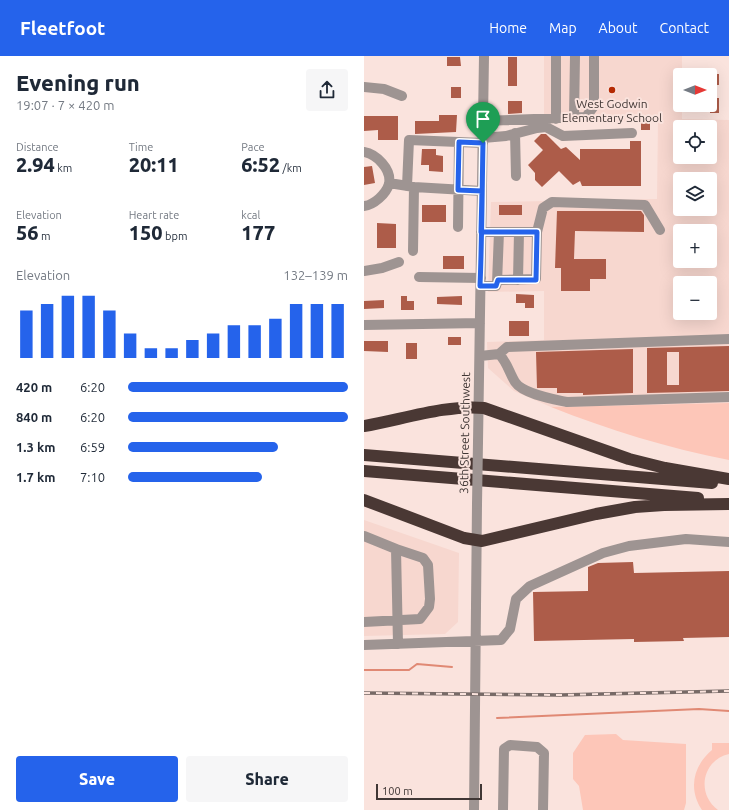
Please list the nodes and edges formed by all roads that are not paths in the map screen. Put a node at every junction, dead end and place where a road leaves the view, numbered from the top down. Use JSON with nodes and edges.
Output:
{"nodes":[{"id":1,"x":484,"y":56,"type":"edge"},
{"id":2,"x":556,"y":56,"type":"edge"},
{"id":3,"x":575,"y":56,"type":"edge"},
{"id":4,"x":594,"y":56,"type":"edge"},
{"id":5,"x":364,"y":87,"type":"edge"},
{"id":6,"x":402,"y":96,"type":"dead end"},
{"id":7,"x":574,"y":118,"type":"junction"},
{"id":8,"x":554,"y":119,"type":"junction"},
{"id":9,"x":483,"y":121,"type":"junction"},
{"id":10,"x":515,"y":133,"type":"junction"},
{"id":11,"x":632,"y":133,"type":"dead end"},
{"id":12,"x":483,"y":140,"type":"junction"},
{"id":13,"x":459,"y":142,"type":"junction"},
{"id":14,"x":364,"y":152,"type":"edge"},
{"id":15,"x":516,"y":176,"type":"dead end"},
{"id":16,"x":389,"y":183,"type":"junction"},
{"id":17,"x":410,"y":187,"type":"junction"},
{"id":18,"x":458,"y":190,"type":"junction"},
{"id":19,"x":482,"y":191,"type":"junction"},
{"id":20,"x":364,"y":206,"type":"edge"},
{"id":21,"x":458,"y":227,"type":"dead end"},
{"id":22,"x":660,"y":230,"type":"dead end"},
{"id":23,"x":481,"y":232,"type":"junction"},
{"id":24,"x":499,"y":232,"type":"junction"},
{"id":25,"x":519,"y":232,"type":"junction"},
{"id":26,"x":537,"y":232,"type":"junction"},
{"id":27,"x":412,"y":251,"type":"dead end"},
{"id":28,"x":399,"y":262,"type":"dead end"},
{"id":29,"x":364,"y":271,"type":"edge"},
{"id":30,"x":419,"y":277,"type":"dead end"},
{"id":31,"x":498,"y":280,"type":"junction"},
{"id":32,"x":518,"y":280,"type":"junction"},
{"id":33,"x":481,"y":282,"type":"junction"},
{"id":34,"x":480,"y":322,"type":"junction"},
{"id":35,"x":364,"y":325,"type":"edge"},
{"id":36,"x":729,"y":339,"type":"edge"},
{"id":37,"x":499,"y":354,"type":"junction"},
{"id":38,"x":480,"y":356,"type":"junction"},
{"id":39,"x":729,"y":397,"type":"edge"},
{"id":40,"x":479,"y":408,"type":"junction"},
{"id":41,"x":364,"y":426,"type":"edge"},
{"id":42,"x":364,"y":455,"type":"edge"},
{"id":43,"x":364,"y":470,"type":"edge"},
{"id":44,"x":729,"y":479,"type":"edge"},
{"id":45,"x":729,"y":485,"type":"edge"},
{"id":46,"x":364,"y":500,"type":"edge"},
{"id":47,"x":729,"y":500,"type":"edge"},
{"id":48,"x":729,"y":504,"type":"edge"},
{"id":49,"x":364,"y":536,"type":"edge"},
{"id":50,"x":477,"y":541,"type":"junction"},
{"id":51,"x":729,"y":542,"type":"edge"},
{"id":52,"x":396,"y":549,"type":"junction"},
{"id":53,"x":397,"y":621,"type":"junction"},
{"id":54,"x":364,"y":622,"type":"edge"},
{"id":55,"x":474,"y":642,"type":"junction"},
{"id":56,"x":398,"y":644,"type":"junction"},
{"id":57,"x":364,"y":645,"type":"edge"},
{"id":58,"x":474,"y":810,"type":"edge"},
{"id":59,"x":504,"y":810,"type":"edge"},
{"id":60,"x":543,"y":810,"type":"edge"}],
"edges":[{"from":1,"to":9,"type":"street","name":"36th Street Southwest"},
{"from":2,"to":8,"type":"street"},
{"from":3,"to":7,"type":"street"},
{"from":4,"to":7,"type":"street"},
{"from":5,"to":6,"type":"street"},
{"from":7,"to":8,"type":"street"},
{"from":8,"to":9,"type":"street"},
{"from":9,"to":12,"type":"street","name":"36th Street Southwest"},
{"from":10,"to":11,"type":"street"},
{"from":10,"to":12,"type":"street"},
{"from":10,"to":15,"type":"street"},
{"from":12,"to":13,"type":"street"},
{"from":12,"to":19,"type":"street","name":"36th Street Southwest"},
{"from":13,"to":17,"type":"street"},
{"from":13,"to":18,"type":"street"},
{"from":14,"to":16,"type":"street"},
{"from":16,"to":17,"type":"street"},
{"from":16,"to":20,"type":"street"},
{"from":17,"to":18,"type":"street"},
{"from":17,"to":27,"type":"street"},
{"from":18,"to":19,"type":"street"},
{"from":18,"to":21,"type":"street"},
{"from":19,"to":23,"type":"street","name":"36th Street Southwest"},
{"from":22,"to":26,"type":"street"},
{"from":23,"to":24,"type":"street"},
{"from":23,"to":33,"type":"street","name":"36th Street Southwest"},
{"from":24,"to":25,"type":"street"},
{"from":24,"to":31,"type":"street"},
{"from":25,"to":26,"type":"street"},
{"from":25,"to":32,"type":"street"},
{"from":26,"to":32,"type":"street"},
{"from":28,"to":29,"type":"street"},
{"from":30,"to":33,"type":"street"},
{"from":31,"to":32,"type":"street"},
{"from":31,"to":33,"type":"street"},
{"from":33,"to":34,"type":"street","name":"36th Street Southwest"},
{"from":34,"to":35,"type":"street"},
{"from":34,"to":38,"type":"street","name":"36th Street Southwest"},
{"from":36,"to":37,"type":"street"},
{"from":37,"to":38,"type":"street"},
{"from":37,"to":39,"type":"street"},
{"from":38,"to":40,"type":"street","name":"36th Street Southwest"},
{"from":40,"to":41,"type":"highway"},
{"from":40,"to":44,"type":"highway"},
{"from":40,"to":50,"type":"street","name":"36th Street Southwest","bridge":true},
{"from":42,"to":45,"type":"highway"},
{"from":43,"to":47,"type":"highway"},
{"from":46,"to":50,"type":"highway"},
{"from":48,"to":50,"type":"highway"},
{"from":49,"to":52,"type":"street"},
{"from":50,"to":55,"type":"street","name":"36th Street Southwest"},
{"from":51,"to":55,"type":"street"},
{"from":52,"to":53,"type":"street"},
{"from":52,"to":53,"type":"street"},
{"from":53,"to":54,"type":"street"},
{"from":53,"to":56,"type":"street"},
{"from":55,"to":56,"type":"street"},
{"from":55,"to":58,"type":"street","name":"36th Street Southwest"},
{"from":56,"to":57,"type":"street"},
{"from":59,"to":60,"type":"street"}]}
